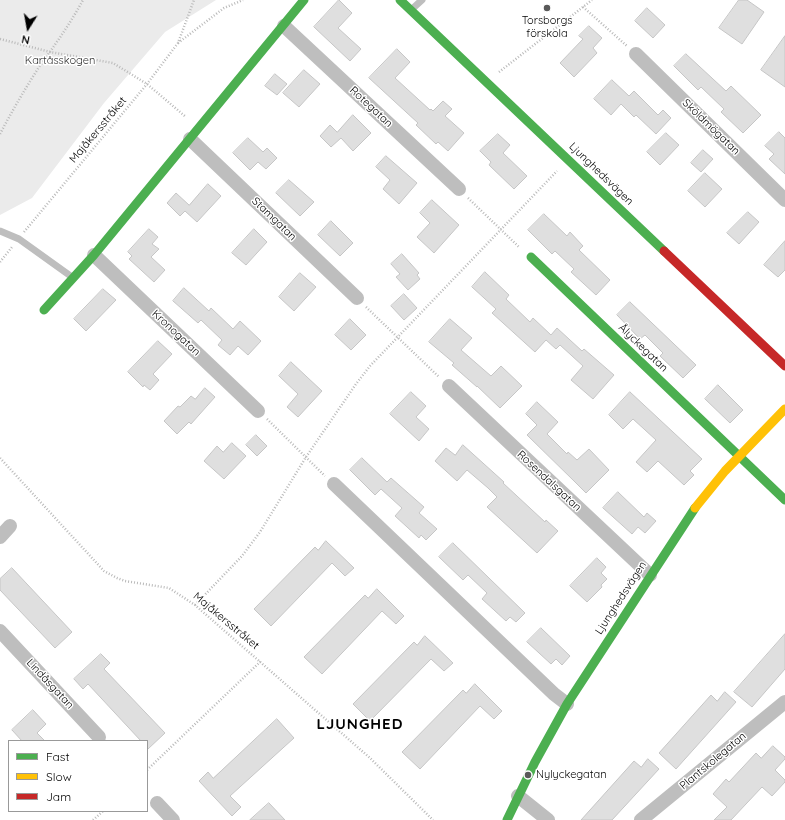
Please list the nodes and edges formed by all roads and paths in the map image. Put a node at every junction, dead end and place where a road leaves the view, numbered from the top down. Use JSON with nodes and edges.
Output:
{"nodes":[{"id":1,"x":83,"y":0,"type":"edge"},
{"id":2,"x":194,"y":0,"type":"edge"},
{"id":3,"x":243,"y":0,"type":"edge"},
{"id":4,"x":304,"y":0,"type":"edge"},
{"id":5,"x":400,"y":0,"type":"edge"},
{"id":6,"x":422,"y":0,"type":"edge"},
{"id":7,"x":592,"y":0,"type":"edge"},
{"id":8,"x":582,"y":7,"type":"junction"},
{"id":9,"x":411,"y":10,"type":"junction"},
{"id":10,"x":284,"y":26,"type":"junction"},
{"id":11,"x":0,"y":39,"type":"edge"},
{"id":12,"x":178,"y":43,"type":"junction"},
{"id":13,"x":50,"y":52,"type":"junction"},
{"id":14,"x":636,"y":54,"type":"joint"},
{"id":15,"x":486,"y":82,"type":"junction"},
{"id":16,"x":147,"y":84,"type":"junction"},
{"id":17,"x":195,"y":133,"type":"junction"},
{"id":18,"x":0,"y":134,"type":"edge"},
{"id":19,"x":568,"y":159,"type":"junction"},
{"id":20,"x":459,"y":189,"type":"joint"},
{"id":21,"x":785,"y":200,"type":"edge"},
{"id":22,"x":0,"y":230,"type":"edge"},
{"id":23,"x":500,"y":230,"type":"junction"},
{"id":24,"x":19,"y":239,"type":"junction"},
{"id":25,"x":94,"y":255,"type":"junction"},
{"id":26,"x":531,"y":257,"type":"joint"},
{"id":27,"x":0,"y":262,"type":"edge"},
{"id":28,"x":74,"y":278,"type":"junction"},
{"id":29,"x":357,"y":298,"type":"joint"},
{"id":30,"x":44,"y":310,"type":"dead end"},
{"id":31,"x":397,"y":337,"type":"junction"},
{"id":32,"x":785,"y":366,"type":"edge"},
{"id":33,"x":449,"y":386,"type":"joint"},
{"id":34,"x":785,"y":409,"type":"edge"},
{"id":35,"x":258,"y":411,"type":"joint"},
{"id":36,"x":739,"y":455,"type":"junction"},
{"id":37,"x":306,"y":457,"type":"junction"},
{"id":38,"x":0,"y":458,"type":"edge"},
{"id":39,"x":334,"y":484,"type":"joint"},
{"id":40,"x":785,"y":500,"type":"edge"},
{"id":41,"x":10,"y":526,"type":"dead end"},
{"id":42,"x":0,"y":537,"type":"edge"},
{"id":43,"x":650,"y":575,"type":"junction"},
{"id":44,"x":195,"y":605,"type":"junction"},
{"id":45,"x":0,"y":631,"type":"edge"},
{"id":46,"x":261,"y":661,"type":"junction"},
{"id":47,"x":785,"y":702,"type":"edge"},
{"id":48,"x":567,"y":704,"type":"junction"},
{"id":49,"x":99,"y":737,"type":"dead end"},
{"id":50,"x":148,"y":769,"type":"edge"},
{"id":51,"x":518,"y":796,"type":"junction"},
{"id":52,"x":157,"y":803,"type":"dead end"},
{"id":53,"x":102,"y":812,"type":"edge"},
{"id":54,"x":93,"y":820,"type":"edge"},
{"id":55,"x":173,"y":820,"type":"edge"},
{"id":56,"x":433,"y":820,"type":"edge"},
{"id":57,"x":507,"y":820,"type":"edge"},
{"id":58,"x":548,"y":820,"type":"edge"},
{"id":59,"x":641,"y":820,"type":"edge"}],
"edges":[{"from":1,"to":13,"type":"path"},
{"from":2,"to":12,"type":"path","name":"Majåkersstråket"},
{"from":3,"to":12,"type":"path"},
{"from":4,"to":10,"type":"street"},
{"from":5,"to":9,"type":"street","name":"Ljunghedsvägen"},
{"from":6,"to":9,"type":"lane"},
{"from":7,"to":8,"type":"path"},
{"from":8,"to":14,"type":"path"},
{"from":8,"to":15,"type":"path"},
{"from":9,"to":15,"type":"street","name":"Ljunghedsvägen"},
{"from":10,"to":17,"type":"street"},
{"from":10,"to":20,"type":"street","name":"Rotegatan"},
{"from":11,"to":13,"type":"path"},
{"from":12,"to":16,"type":"path","name":"Majåkersstråket"},
{"from":13,"to":16,"type":"path"},
{"from":13,"to":18,"type":"path"},
{"from":14,"to":21,"type":"street","name":"Sköldmögatan"},
{"from":15,"to":19,"type":"street","name":"Ljunghedsvägen"},
{"from":16,"to":17,"type":"path"},
{"from":16,"to":24,"type":"path","name":"Majåkersstråket"},
{"from":17,"to":25,"type":"street"},
{"from":17,"to":29,"type":"street","name":"Stamgatan"},
{"from":19,"to":23,"type":"path"},
{"from":19,"to":32,"type":"street","name":"Ljunghedsvägen"},
{"from":20,"to":23,"type":"path"},
{"from":22,"to":24,"type":"lane"},
{"from":23,"to":26,"type":"path"},
{"from":23,"to":31,"type":"path"},
{"from":24,"to":27,"type":"path","name":"Majåkersstråket"},
{"from":24,"to":28,"type":"lane"},
{"from":25,"to":28,"type":"street"},
{"from":25,"to":35,"type":"street","name":"Kronogatan"},
{"from":26,"to":36,"type":"street","name":"Ålyckegatan"},
{"from":28,"to":30,"type":"street"},
{"from":29,"to":31,"type":"path"},
{"from":31,"to":33,"type":"path"},
{"from":31,"to":37,"type":"path"},
{"from":33,"to":43,"type":"street","name":"Rosendalsgatan"},
{"from":34,"to":36,"type":"street","name":"Ljunghedsvägen"},
{"from":35,"to":37,"type":"path"},
{"from":36,"to":40,"type":"street","name":"Ålyckegatan"},
{"from":36,"to":43,"type":"street","name":"Ljunghedsvägen"},
{"from":37,"to":39,"type":"path"},
{"from":37,"to":44,"type":"path"},
{"from":38,"to":44,"type":"path","name":"Majåkersstråket"},
{"from":39,"to":48,"type":"street"},
{"from":41,"to":42,"type":"street"},
{"from":43,"to":48,"type":"street","name":"Ljunghedsvägen"},
{"from":44,"to":46,"type":"path","name":"Majåkersstråket"},
{"from":45,"to":49,"type":"street","name":"Lindåsgatan"},
{"from":46,"to":50,"type":"path"},
{"from":46,"to":56,"type":"path","name":"Majåkersstråket"},
{"from":47,"to":59,"type":"street","name":"Plantskolegatan"},
{"from":48,"to":51,"type":"street","name":"Ljunghedsvägen"},
{"from":51,"to":57,"type":"street","name":"Ljunghedsvägen"},
{"from":51,"to":58,"type":"street"},
{"from":52,"to":55,"type":"street"},
{"from":53,"to":54,"type":"path"}]}
